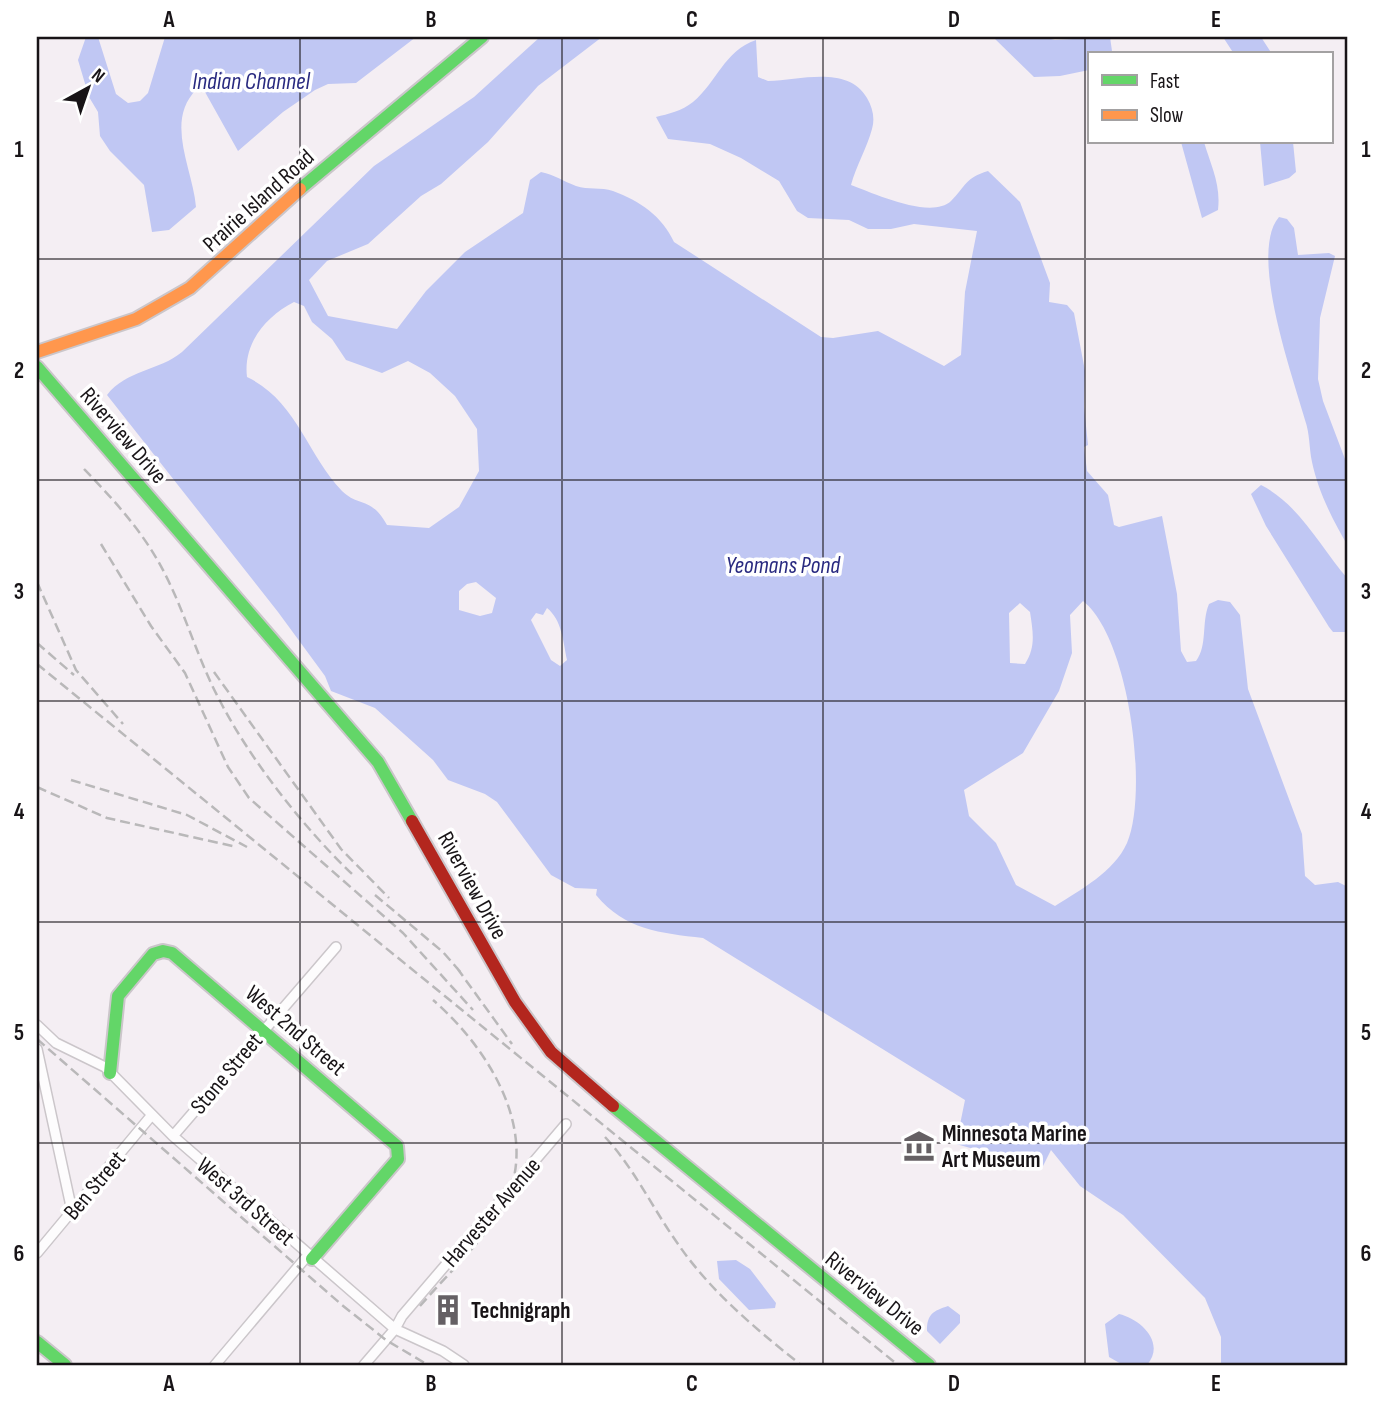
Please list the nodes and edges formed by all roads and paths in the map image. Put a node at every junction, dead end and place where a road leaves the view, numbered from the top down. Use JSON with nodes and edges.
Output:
{"nodes":[{"id":1,"x":482,"y":37,"type":"edge"},
{"id":2,"x":37,"y":352,"type":"edge"},
{"id":3,"x":37,"y":367,"type":"edge"},
{"id":4,"x":335,"y":947,"type":"dead end"},
{"id":5,"x":37,"y":1026,"type":"edge"},
{"id":6,"x":263,"y":1028,"type":"junction"},
{"id":7,"x":37,"y":1049,"type":"edge"},
{"id":8,"x":110,"y":1073,"type":"junction"},
{"id":9,"x":151,"y":1116,"type":"junction"},
{"id":10,"x":566,"y":1124,"type":"dead end"},
{"id":11,"x":173,"y":1136,"type":"junction"},
{"id":12,"x":72,"y":1211,"type":"junction"},
{"id":13,"x":37,"y":1253,"type":"edge"},
{"id":14,"x":310,"y":1257,"type":"junction"},
{"id":15,"x":395,"y":1329,"type":"junction"},
{"id":16,"x":37,"y":1342,"type":"edge"},
{"id":17,"x":65,"y":1365,"type":"edge"},
{"id":18,"x":215,"y":1365,"type":"edge"},
{"id":19,"x":364,"y":1365,"type":"edge"},
{"id":20,"x":464,"y":1365,"type":"edge"},
{"id":21,"x":929,"y":1365,"type":"edge"}],
"edges":[{"from":1,"to":2,"type":"street","name":"Prairie Island Road"},
{"from":3,"to":21,"type":"street","name":"Riverview Drive"},
{"from":4,"to":6,"type":"street","name":"Stone Street"},
{"from":5,"to":8,"type":"street","name":"West 3rd Street"},
{"from":6,"to":8,"type":"street","name":"West 2nd Street"},
{"from":6,"to":11,"type":"street","name":"Stone Street"},
{"from":6,"to":14,"type":"street","name":"West 2nd Street"},
{"from":7,"to":12,"type":"street"},
{"from":8,"to":9,"type":"street","name":"West 3rd Street"},
{"from":9,"to":11,"type":"street","name":"West 3rd Street"},
{"from":9,"to":12,"type":"street","name":"Ben Street"},
{"from":10,"to":15,"type":"street","name":"Harvester Avenue"},
{"from":11,"to":14,"type":"street","name":"West 3rd Street"},
{"from":12,"to":13,"type":"street","name":"Ben Street"},
{"from":14,"to":15,"type":"street","name":"West 3rd Street"},
{"from":14,"to":18,"type":"street"},
{"from":15,"to":19,"type":"street","name":"Harvester Avenue"},
{"from":15,"to":20,"type":"street","name":"West 3rd Street"},
{"from":16,"to":17,"type":"street"}]}
